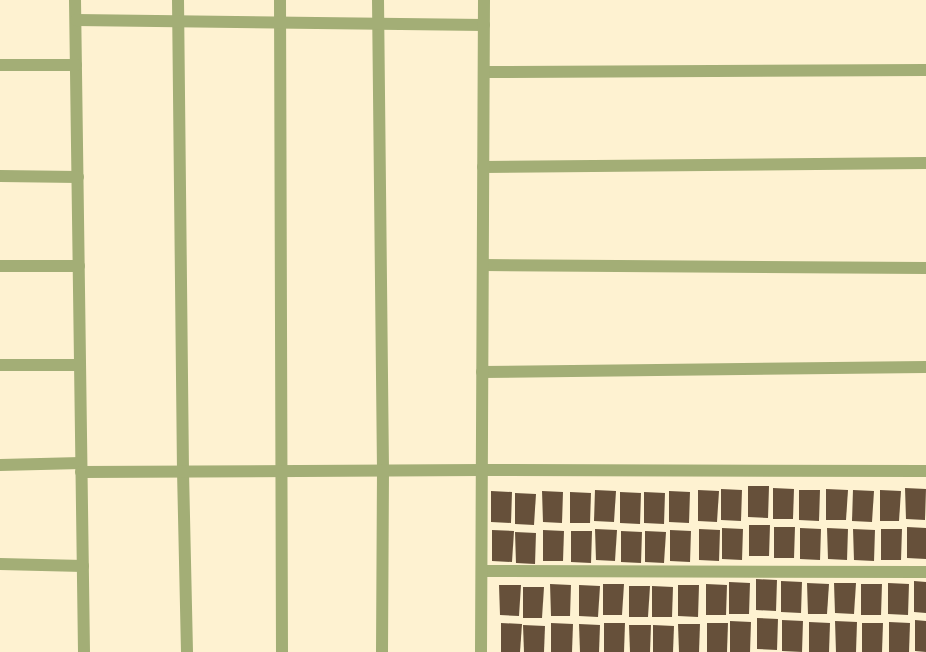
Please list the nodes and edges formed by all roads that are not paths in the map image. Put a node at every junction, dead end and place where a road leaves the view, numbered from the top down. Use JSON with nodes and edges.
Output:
{"nodes":[{"id":1,"x":76,"y":0,"type":"edge"},
{"id":2,"x":178,"y":0,"type":"edge"},
{"id":3,"x":280,"y":0,"type":"edge"},
{"id":4,"x":378,"y":0,"type":"edge"},
{"id":5,"x":484,"y":0,"type":"edge"},
{"id":6,"x":76,"y":20,"type":"junction"},
{"id":7,"x":178,"y":21,"type":"junction"},
{"id":8,"x":281,"y":23,"type":"junction"},
{"id":9,"x":378,"y":24,"type":"junction"},
{"id":10,"x":484,"y":25,"type":"junction"},
{"id":11,"x":0,"y":65,"type":"edge"},
{"id":12,"x":76,"y":65,"type":"junction"},
{"id":13,"x":926,"y":70,"type":"edge"},
{"id":14,"x":484,"y":72,"type":"junction"},
{"id":15,"x":926,"y":164,"type":"edge"},
{"id":16,"x":483,"y":168,"type":"junction"},
{"id":17,"x":0,"y":176,"type":"edge"},
{"id":18,"x":78,"y":177,"type":"junction"},
{"id":19,"x":483,"y":265,"type":"junction"},
{"id":20,"x":0,"y":266,"type":"edge"},
{"id":21,"x":79,"y":266,"type":"junction"},
{"id":22,"x":926,"y":268,"type":"edge"},
{"id":23,"x":80,"y":365,"type":"junction"},
{"id":24,"x":0,"y":366,"type":"edge"},
{"id":25,"x":926,"y":366,"type":"edge"},
{"id":26,"x":482,"y":372,"type":"junction"},
{"id":27,"x":0,"y":465,"type":"edge"},
{"id":28,"x":81,"y":468,"type":"junction"},
{"id":29,"x":383,"y":470,"type":"junction"},
{"id":30,"x":482,"y":470,"type":"junction"},
{"id":31,"x":183,"y":471,"type":"junction"},
{"id":32,"x":283,"y":471,"type":"junction"},
{"id":33,"x":926,"y":471,"type":"edge"},
{"id":34,"x":0,"y":564,"type":"edge"},
{"id":35,"x":83,"y":566,"type":"junction"},
{"id":36,"x":482,"y":571,"type":"junction"},
{"id":37,"x":926,"y":572,"type":"edge"},
{"id":38,"x":84,"y":652,"type":"edge"},
{"id":39,"x":187,"y":652,"type":"edge"},
{"id":40,"x":282,"y":652,"type":"edge"},
{"id":41,"x":382,"y":652,"type":"edge"},
{"id":42,"x":481,"y":652,"type":"edge"}],
"edges":[{"from":1,"to":6,"type":"street"},
{"from":2,"to":7,"type":"street"},
{"from":3,"to":8,"type":"street"},
{"from":4,"to":9,"type":"street"},
{"from":5,"to":10,"type":"street"},
{"from":6,"to":7,"type":"street"},
{"from":6,"to":12,"type":"street"},
{"from":7,"to":8,"type":"street"},
{"from":7,"to":31,"type":"street"},
{"from":8,"to":9,"type":"street"},
{"from":8,"to":32,"type":"street"},
{"from":9,"to":10,"type":"street"},
{"from":9,"to":29,"type":"street"},
{"from":10,"to":14,"type":"street"},
{"from":11,"to":12,"type":"street"},
{"from":12,"to":18,"type":"street"},
{"from":13,"to":14,"type":"street"},
{"from":14,"to":16,"type":"street"},
{"from":15,"to":16,"type":"street"},
{"from":16,"to":19,"type":"street"},
{"from":17,"to":18,"type":"street"},
{"from":18,"to":21,"type":"street"},
{"from":19,"to":22,"type":"street"},
{"from":19,"to":26,"type":"street"},
{"from":20,"to":21,"type":"street"},
{"from":21,"to":23,"type":"street"},
{"from":23,"to":24,"type":"street"},
{"from":23,"to":28,"type":"street"},
{"from":25,"to":26,"type":"street"},
{"from":26,"to":30,"type":"street"},
{"from":27,"to":28,"type":"street"},
{"from":28,"to":31,"type":"street"},
{"from":28,"to":35,"type":"street"},
{"from":29,"to":30,"type":"street"},
{"from":29,"to":32,"type":"street"},
{"from":29,"to":41,"type":"street"},
{"from":30,"to":33,"type":"street"},
{"from":30,"to":36,"type":"street"},
{"from":31,"to":32,"type":"street"},
{"from":31,"to":39,"type":"street"},
{"from":32,"to":40,"type":"street"},
{"from":34,"to":35,"type":"street"},
{"from":35,"to":38,"type":"street"},
{"from":36,"to":37,"type":"street"},
{"from":36,"to":42,"type":"street"}]}
